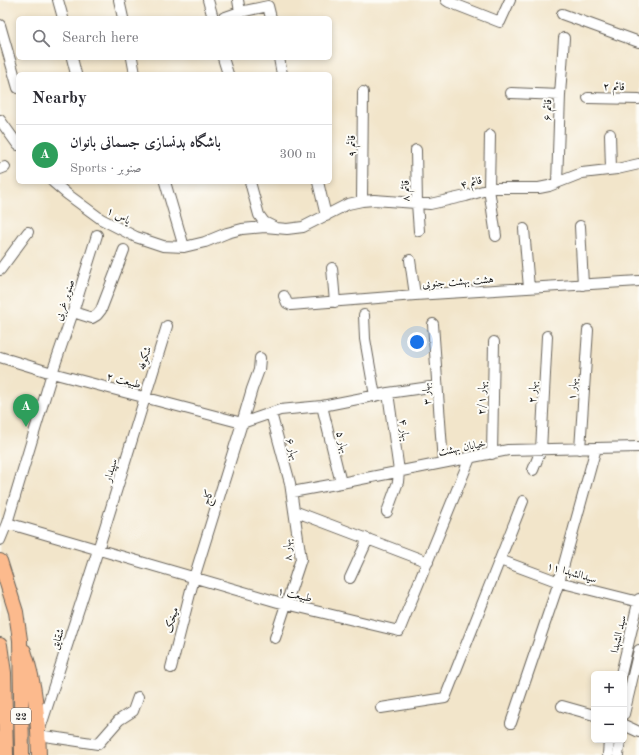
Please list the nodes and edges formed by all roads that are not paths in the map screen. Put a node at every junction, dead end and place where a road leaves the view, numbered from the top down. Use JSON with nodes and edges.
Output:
{"nodes":[{"id":1,"x":58,"y":0,"type":"edge"},
{"id":2,"x":119,"y":0,"type":"edge"},
{"id":3,"x":208,"y":0,"type":"edge"},
{"id":4,"x":238,"y":0,"type":"edge"},
{"id":5,"x":446,"y":0,"type":"edge"},
{"id":6,"x":510,"y":0,"type":"edge"},
{"id":7,"x":240,"y":12,"type":"junction"},
{"id":8,"x":562,"y":14,"type":"dead end"},
{"id":9,"x":62,"y":16,"type":"edge"},
{"id":10,"x":123,"y":16,"type":"edge"},
{"id":11,"x":212,"y":16,"type":"edge"},
{"id":12,"x":228,"y":16,"type":"edge"},
{"id":13,"x":270,"y":16,"type":"edge"},
{"id":14,"x":0,"y":25,"type":"edge"},
{"id":15,"x":564,"y":38,"type":"dead end"},
{"id":16,"x":639,"y":42,"type":"edge"},
{"id":17,"x":72,"y":60,"type":"edge"},
{"id":18,"x":132,"y":60,"type":"edge"},
{"id":19,"x":224,"y":60,"type":"edge"},
{"id":20,"x":279,"y":60,"type":"edge"},
{"id":21,"x":76,"y":72,"type":"edge"},
{"id":22,"x":135,"y":72,"type":"edge"},
{"id":23,"x":227,"y":72,"type":"edge"},
{"id":24,"x":282,"y":72,"type":"edge"},
{"id":25,"x":16,"y":81,"type":"edge"},
{"id":26,"x":363,"y":92,"type":"dead end"},
{"id":27,"x":511,"y":94,"type":"dead end"},
{"id":28,"x":560,"y":95,"type":"junction"},
{"id":29,"x":588,"y":98,"type":"dead end"},
{"id":30,"x":639,"y":99,"type":"edge"},
{"id":31,"x":0,"y":120,"type":"edge"},
{"id":32,"x":610,"y":134,"type":"dead end"},
{"id":33,"x":490,"y":135,"type":"dead end"},
{"id":34,"x":16,"y":141,"type":"edge"},
{"id":35,"x":416,"y":150,"type":"dead end"},
{"id":36,"x":639,"y":164,"type":"edge"},
{"id":37,"x":611,"y":170,"type":"junction"},
{"id":38,"x":557,"y":183,"type":"junction"},
{"id":39,"x":55,"y":184,"type":"edge"},
{"id":40,"x":166,"y":184,"type":"edge"},
{"id":41,"x":251,"y":184,"type":"edge"},
{"id":42,"x":318,"y":184,"type":"edge"},
{"id":43,"x":489,"y":189,"type":"junction"},
{"id":44,"x":362,"y":201,"type":"junction"},
{"id":45,"x":417,"y":203,"type":"junction"},
{"id":46,"x":326,"y":216,"type":"junction"},
{"id":47,"x":580,"y":226,"type":"dead end"},
{"id":48,"x":276,"y":228,"type":"junction"},
{"id":49,"x":524,"y":229,"type":"dead end"},
{"id":50,"x":420,"y":231,"type":"dead end"},
{"id":51,"x":28,"y":232,"type":"dead end"},
{"id":52,"x":97,"y":235,"type":"dead end"},
{"id":53,"x":496,"y":236,"type":"dead end"},
{"id":54,"x":184,"y":247,"type":"junction"},
{"id":55,"x":124,"y":250,"type":"dead end"},
{"id":56,"x":410,"y":260,"type":"dead end"},
{"id":57,"x":332,"y":268,"type":"dead end"},
{"id":58,"x":0,"y":270,"type":"edge"},
{"id":59,"x":639,"y":281,"type":"edge"},
{"id":60,"x":582,"y":285,"type":"junction"},
{"id":61,"x":528,"y":288,"type":"junction"},
{"id":62,"x":415,"y":295,"type":"junction"},
{"id":63,"x":284,"y":296,"type":"dead end"},
{"id":64,"x":335,"y":302,"type":"junction"},
{"id":65,"x":73,"y":312,"type":"junction"},
{"id":66,"x":364,"y":316,"type":"dead end"},
{"id":67,"x":433,"y":324,"type":"dead end"},
{"id":68,"x":167,"y":326,"type":"dead end"},
{"id":69,"x":588,"y":330,"type":"dead end"},
{"id":70,"x":547,"y":336,"type":"dead end"},
{"id":71,"x":494,"y":342,"type":"dead end"},
{"id":72,"x":0,"y":357,"type":"edge"},
{"id":73,"x":260,"y":358,"type":"dead end"},
{"id":74,"x":52,"y":373,"type":"junction"},
{"id":75,"x":437,"y":386,"type":"junction"},
{"id":76,"x":388,"y":393,"type":"junction"},
{"id":77,"x":375,"y":396,"type":"junction"},
{"id":78,"x":145,"y":398,"type":"junction"},
{"id":79,"x":322,"y":406,"type":"junction"},
{"id":80,"x":271,"y":413,"type":"junction"},
{"id":81,"x":242,"y":423,"type":"junction"},
{"id":82,"x":639,"y":447,"type":"edge"},
{"id":83,"x":596,"y":448,"type":"junction"},
{"id":84,"x":580,"y":449,"type":"junction"},
{"id":85,"x":541,"y":450,"type":"junction"},
{"id":86,"x":492,"y":454,"type":"junction"},
{"id":87,"x":470,"y":458,"type":"junction"},
{"id":88,"x":443,"y":463,"type":"junction"},
{"id":89,"x":534,"y":470,"type":"dead end"},
{"id":90,"x":399,"y":471,"type":"junction"},
{"id":91,"x":341,"y":483,"type":"junction"},
{"id":92,"x":292,"y":492,"type":"junction"},
{"id":93,"x":523,"y":501,"type":"dead end"},
{"id":94,"x":294,"y":511,"type":"junction"},
{"id":95,"x":387,"y":512,"type":"dead end"},
{"id":96,"x":7,"y":523,"type":"junction"},
{"id":97,"x":368,"y":539,"type":"junction"},
{"id":98,"x":0,"y":540,"type":"edge"},
{"id":99,"x":98,"y":550,"type":"junction"},
{"id":100,"x":500,"y":560,"type":"junction"},
{"id":101,"x":0,"y":562,"type":"edge"},
{"id":102,"x":428,"y":562,"type":"junction"},
{"id":103,"x":194,"y":578,"type":"junction"},
{"id":104,"x":350,"y":578,"type":"dead end"},
{"id":105,"x":559,"y":582,"type":"junction"},
{"id":106,"x":639,"y":601,"type":"edge"},
{"id":107,"x":286,"y":604,"type":"junction"},
{"id":108,"x":275,"y":638,"type":"dead end"},
{"id":109,"x":20,"y":640,"type":"junction"},
{"id":110,"x":0,"y":645,"type":"edge"},
{"id":111,"x":639,"y":650,"type":"edge"},
{"id":112,"x":171,"y":668,"type":"dead end"},
{"id":113,"x":622,"y":671,"type":"edge"},
{"id":114,"x":138,"y":697,"type":"dead end"},
{"id":115,"x":562,"y":706,"type":"dead end"},
{"id":116,"x":626,"y":707,"type":"edge"},
{"id":117,"x":381,"y":708,"type":"dead end"},
{"id":118,"x":591,"y":714,"type":"edge"},
{"id":119,"x":511,"y":723,"type":"dead end"},
{"id":120,"x":627,"y":726,"type":"edge"},
{"id":121,"x":639,"y":732,"type":"edge"},
{"id":122,"x":38,"y":735,"type":"junction"},
{"id":123,"x":609,"y":743,"type":"edge"},
{"id":124,"x":620,"y":743,"type":"edge"},
{"id":125,"x":6,"y":755,"type":"edge"},
{"id":126,"x":22,"y":755,"type":"edge"},
{"id":127,"x":39,"y":755,"type":"edge"},
{"id":128,"x":608,"y":755,"type":"edge"},
{"id":129,"x":618,"y":755,"type":"edge"}],
"edges":[{"from":1,"to":9,"type":"street"},
{"from":2,"to":10,"type":"street"},
{"from":3,"to":11,"type":"street"},
{"from":4,"to":7,"type":"street"},
{"from":5,"to":6,"type":"street"},
{"from":7,"to":12,"type":"street"},
{"from":7,"to":13,"type":"street"},
{"from":8,"to":16,"type":"street"},
{"from":14,"to":25,"type":"street"},
{"from":15,"to":28,"type":"street","name":"قائم ۶"},
{"from":17,"to":21,"type":"street"},
{"from":18,"to":22,"type":"street"},
{"from":19,"to":23,"type":"street"},
{"from":20,"to":24,"type":"street"},
{"from":26,"to":44,"type":"street","name":"قائم ۹"},
{"from":27,"to":28,"type":"street"},
{"from":28,"to":38,"type":"street","name":"قائم ۶"},
{"from":29,"to":30,"type":"street","name":"قائم ۲"},
{"from":31,"to":34,"type":"street"},
{"from":32,"to":37,"type":"street"},
{"from":33,"to":43,"type":"street"},
{"from":35,"to":45,"type":"street","name":"قائم ۸"},
{"from":36,"to":37,"type":"street","name":"قائم ۴"},
{"from":37,"to":38,"type":"street","name":"قائم ۴"},
{"from":38,"to":43,"type":"street","name":"قائم ۴"},
{"from":39,"to":54,"type":"street","name":"یاس ۱"},
{"from":40,"to":54,"type":"street"},
{"from":41,"to":48,"type":"street"},
{"from":42,"to":46,"type":"street"},
{"from":43,"to":45,"type":"street","name":"قائم ۴"},
{"from":43,"to":53,"type":"street"},
{"from":44,"to":45,"type":"street","name":"قائم ۴"},
{"from":44,"to":46,"type":"street","name":"قائم ۴"},
{"from":45,"to":50,"type":"street","name":"قائم ۸"},
{"from":46,"to":48,"type":"street","name":"قائم ۴"},
{"from":47,"to":60,"type":"street"},
{"from":48,"to":54,"type":"street","name":"یاس ۱"},
{"from":49,"to":61,"type":"street"},
{"from":51,"to":58,"type":"street"},
{"from":52,"to":65,"type":"street","name":"صنوبر غربی"},
{"from":55,"to":65,"type":"street"},
{"from":56,"to":62,"type":"street"},
{"from":57,"to":64,"type":"street"},
{"from":59,"to":60,"type":"street","name":"هشت بهشت جنوبی"},
{"from":60,"to":61,"type":"street","name":"هشت بهشت جنوبی"},
{"from":61,"to":62,"type":"street","name":"هشت بهشت جنوبی"},
{"from":62,"to":64,"type":"street","name":"هشت بهشت جنوبی"},
{"from":63,"to":64,"type":"street","name":"هشت بهشت جنوبی"},
{"from":65,"to":74,"type":"street","name":"صنوبر غربی"},
{"from":66,"to":77,"type":"street"},
{"from":67,"to":75,"type":"street","name":"بهار ۳"},
{"from":68,"to":78,"type":"street","name":"شکوفه"},
{"from":69,"to":84,"type":"street","name":"بهار ۱"},
{"from":70,"to":85,"type":"street","name":"بهار ۲"},
{"from":71,"to":86,"type":"street","name":"بهار ۲/۱"},
{"from":72,"to":74,"type":"street","name":"طبیعت ۲"},
{"from":73,"to":81,"type":"street","name":"کاج"},
{"from":74,"to":78,"type":"street","name":"طبیعت ۲"},
{"from":74,"to":96,"type":"street","name":"صنوبر غربی"},
{"from":75,"to":76,"type":"street"},
{"from":75,"to":88,"type":"street","name":"بهار ۳"},
{"from":76,"to":77,"type":"street"},
{"from":76,"to":90,"type":"street","name":"بهار ۴"},
{"from":77,"to":79,"type":"street"},
{"from":78,"to":81,"type":"street","name":"طبیعت ۲"},
{"from":78,"to":99,"type":"street","name":"سپیدار"},
{"from":79,"to":80,"type":"street"},
{"from":79,"to":91,"type":"street","name":"بهار ۵"},
{"from":80,"to":81,"type":"street"},
{"from":80,"to":92,"type":"street","name":"بهار ۶"},
{"from":81,"to":103,"type":"street","name":"کاج"},
{"from":82,"to":83,"type":"street","name":"خیابان بهشت"},
{"from":83,"to":84,"type":"street","name":"خیابان بهشت"},
{"from":83,"to":105,"type":"street"},
{"from":84,"to":85,"type":"street","name":"خیابان بهشت"},
{"from":85,"to":86,"type":"street","name":"خیابان بهشت"},
{"from":85,"to":89,"type":"street","name":"بهار ۲"},
{"from":86,"to":87,"type":"street","name":"خیابان بهشت"},
{"from":87,"to":88,"type":"street","name":"خیابان بهشت"},
{"from":87,"to":102,"type":"street","name":"طبیعت ۱"},
{"from":88,"to":90,"type":"street","name":"خیابان بهشت"},
{"from":90,"to":91,"type":"street","name":"خیابان بهشت"},
{"from":90,"to":95,"type":"street","name":"بهار ۴"},
{"from":91,"to":92,"type":"street","name":"خیابان بهشت"},
{"from":92,"to":94,"type":"street","name":"بهار ۸"},
{"from":93,"to":100,"type":"street"},
{"from":94,"to":97,"type":"street"},
{"from":94,"to":107,"type":"street","name":"بهار ۸"},
{"from":96,"to":98,"type":"street","name":"صنوبر غربی"},
{"from":96,"to":99,"type":"street","name":"طبیعت ۱"},
{"from":97,"to":102,"type":"street"},
{"from":97,"to":104,"type":"street"},
{"from":99,"to":103,"type":"street","name":"طبیعت ۱"},
{"from":99,"to":122,"type":"street","name":"شقایق"},
{"from":100,"to":105,"type":"street","name":"سیدالشهدا ۱۱"},
{"from":100,"to":117,"type":"street"},
{"from":101,"to":109,"type":"highway","number":"22"},
{"from":102,"to":107,"type":"street","name":"طبیعت ۱"},
{"from":103,"to":107,"type":"street","name":"طبیعت ۱"},
{"from":103,"to":112,"type":"street","name":"میخک"},
{"from":105,"to":106,"type":"street","name":"سیدالشهدا ۱۱"},
{"from":105,"to":119,"type":"street"},
{"from":106,"to":113,"type":"street","name":"سید الشهدا"},
{"from":107,"to":108,"type":"street","name":"بهار ۸"},
{"from":109,"to":122,"type":"highway"},
{"from":109,"to":126,"type":"highway","number":"22"},
{"from":110,"to":125,"type":"highway","number":"22"},
{"from":111,"to":116,"type":"street"},
{"from":114,"to":122,"type":"street"},
{"from":115,"to":118,"type":"street"},
{"from":120,"to":121,"type":"street"},
{"from":122,"to":127,"type":"highway"},
{"from":123,"to":128,"type":"street"},
{"from":124,"to":129,"type":"street"}]}
